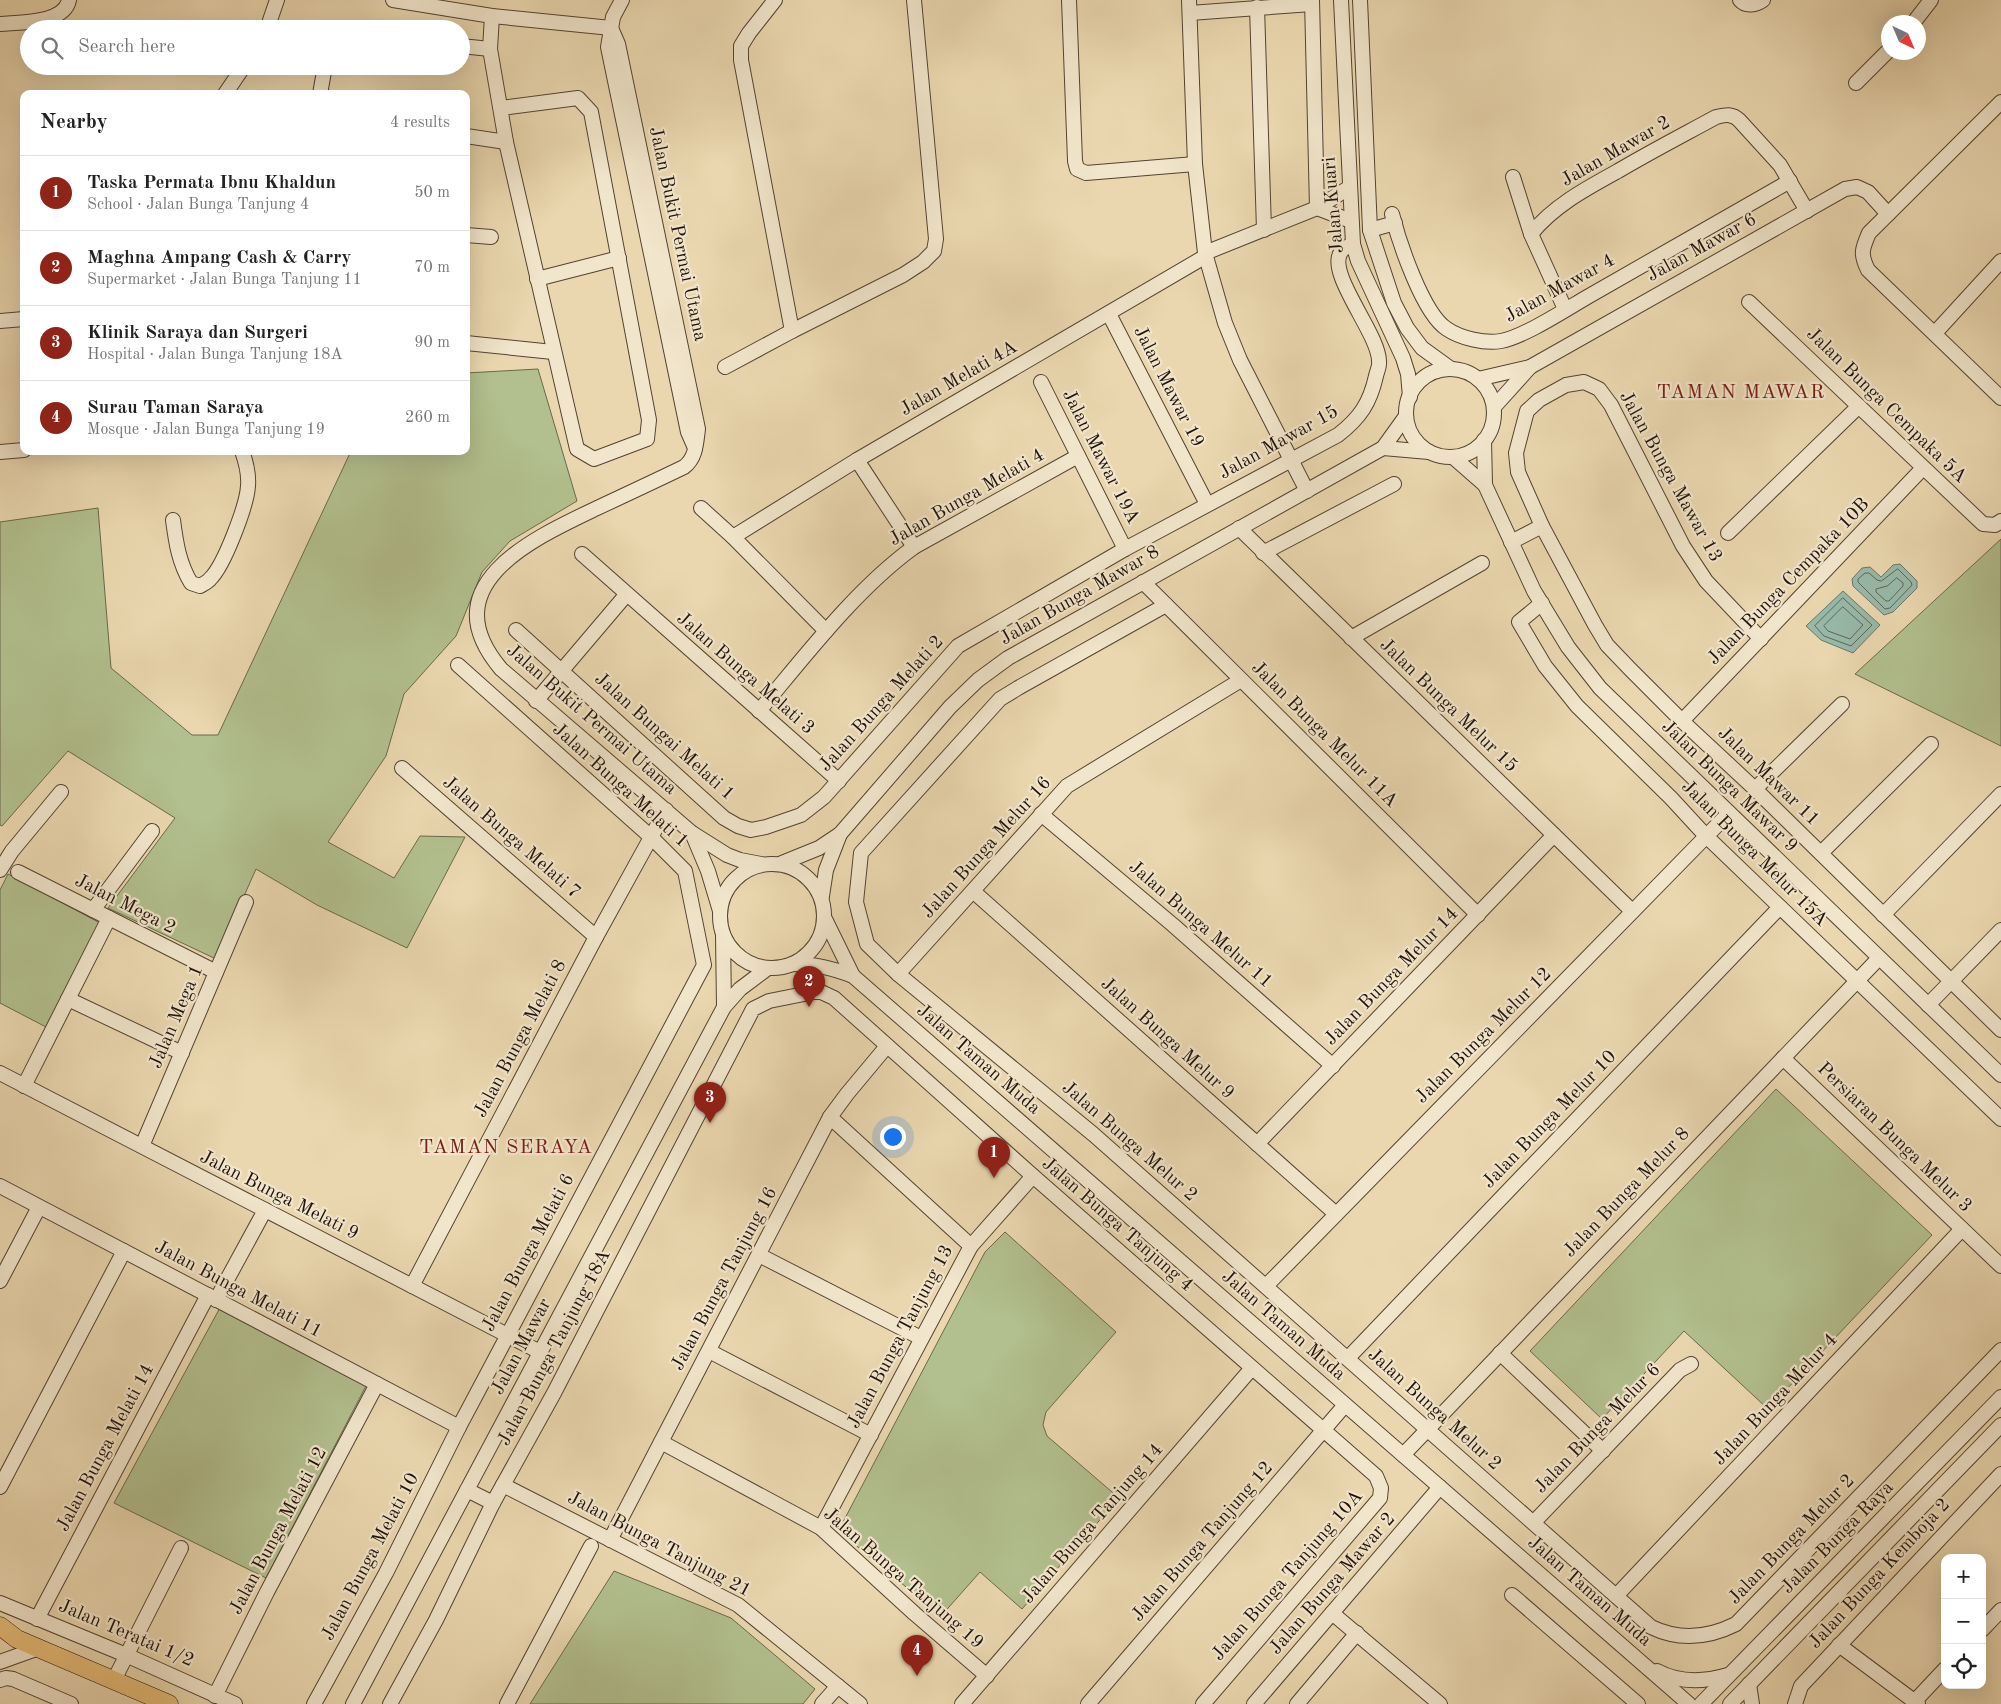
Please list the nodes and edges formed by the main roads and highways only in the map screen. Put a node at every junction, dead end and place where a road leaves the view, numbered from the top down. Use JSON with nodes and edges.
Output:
{"nodes":[{"id":1,"x":0,"y":1626,"type":"edge"},
{"id":2,"x":9,"y":1640,"type":"edge"},
{"id":3,"x":169,"y":1704,"type":"edge"}],
"edges":[{"from":1,"to":2,"type":"main road"},
{"from":2,"to":3,"type":"main road"}]}
